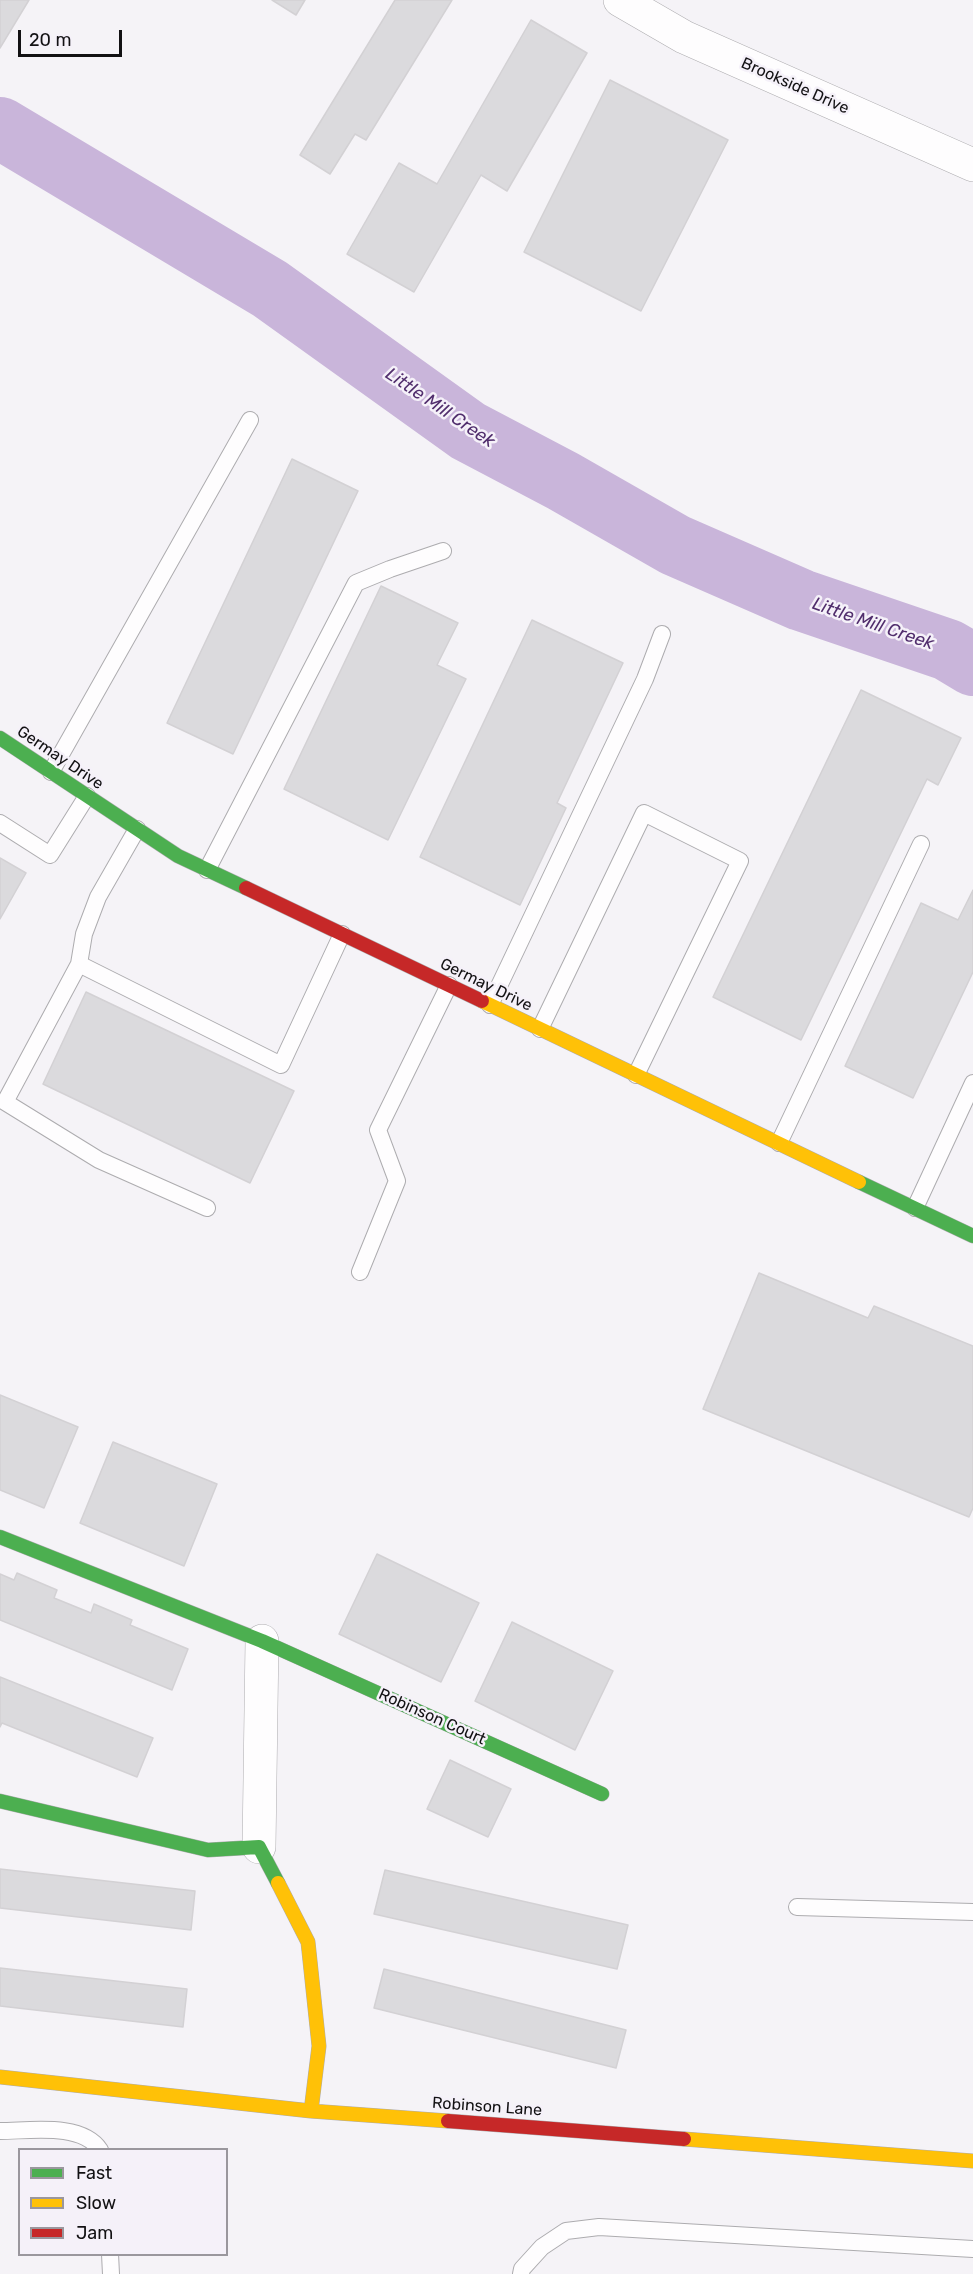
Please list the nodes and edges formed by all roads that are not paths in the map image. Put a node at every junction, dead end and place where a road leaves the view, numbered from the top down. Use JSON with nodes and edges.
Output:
{"nodes":[{"id":1,"x":620,"y":0,"type":"edge"},
{"id":2,"x":973,"y":165,"type":"edge"},
{"id":3,"x":250,"y":420,"type":"dead end"},
{"id":4,"x":443,"y":551,"type":"dead end"},
{"id":5,"x":662,"y":634,"type":"dead end"},
{"id":6,"x":0,"y":738,"type":"edge"},
{"id":7,"x":51,"y":772,"type":"junction"},
{"id":8,"x":87,"y":796,"type":"junction"},
{"id":9,"x":0,"y":823,"type":"edge"},
{"id":10,"x":137,"y":829,"type":"junction"},
{"id":11,"x":921,"y":844,"type":"dead end"},
{"id":12,"x":207,"y":870,"type":"junction"},
{"id":13,"x":342,"y":934,"type":"junction"},
{"id":14,"x":79,"y":964,"type":"junction"},
{"id":15,"x":449,"y":986,"type":"junction"},
{"id":16,"x":490,"y":1005,"type":"junction"},
{"id":17,"x":540,"y":1029,"type":"junction"},
{"id":18,"x":636,"y":1075,"type":"junction"},
{"id":19,"x":973,"y":1083,"type":"edge"},
{"id":20,"x":779,"y":1143,"type":"junction"},
{"id":21,"x":915,"y":1208,"type":"junction"},
{"id":22,"x":207,"y":1209,"type":"dead end"},
{"id":23,"x":973,"y":1236,"type":"edge"},
{"id":24,"x":360,"y":1272,"type":"dead end"},
{"id":25,"x":0,"y":1537,"type":"edge"},
{"id":26,"x":262,"y":1641,"type":"junction"},
{"id":27,"x":602,"y":1794,"type":"dead end"},
{"id":28,"x":0,"y":1801,"type":"edge"},
{"id":29,"x":259,"y":1847,"type":"junction"},
{"id":30,"x":797,"y":1907,"type":"dead end"},
{"id":31,"x":973,"y":1912,"type":"edge"},
{"id":32,"x":0,"y":2077,"type":"edge"},
{"id":33,"x":311,"y":2111,"type":"junction"},
{"id":34,"x":0,"y":2131,"type":"edge"},
{"id":35,"x":98,"y":2148,"type":"edge"},
{"id":36,"x":973,"y":2161,"type":"edge"},
{"id":37,"x":973,"y":2249,"type":"edge"},
{"id":38,"x":110,"y":2256,"type":"edge"},
{"id":39,"x":111,"y":2274,"type":"edge"},
{"id":40,"x":521,"y":2274,"type":"edge"}],
"edges":[{"from":1,"to":2,"type":"street","name":"Brookside Drive"},
{"from":3,"to":7,"type":"lane"},
{"from":4,"to":12,"type":"lane"},
{"from":5,"to":16,"type":"lane"},
{"from":6,"to":7,"type":"street","name":"Germay Drive"},
{"from":7,"to":8,"type":"street","name":"Germay Drive"},
{"from":8,"to":9,"type":"lane"},
{"from":8,"to":10,"type":"street","name":"Germay Drive"},
{"from":10,"to":12,"type":"street","name":"Germay Drive"},
{"from":10,"to":14,"type":"lane"},
{"from":11,"to":20,"type":"lane"},
{"from":12,"to":13,"type":"street","name":"Germay Drive"},
{"from":13,"to":14,"type":"lane"},
{"from":13,"to":15,"type":"street","name":"Germay Drive"},
{"from":14,"to":22,"type":"lane"},
{"from":15,"to":16,"type":"street","name":"Germay Drive"},
{"from":15,"to":24,"type":"lane"},
{"from":16,"to":17,"type":"street","name":"Germay Drive"},
{"from":17,"to":18,"type":"street","name":"Germay Drive"},
{"from":17,"to":18,"type":"lane"},
{"from":18,"to":20,"type":"street","name":"Germay Drive"},
{"from":19,"to":21,"type":"lane"},
{"from":20,"to":21,"type":"street","name":"Germay Drive"},
{"from":21,"to":23,"type":"street","name":"Germay Drive"},
{"from":25,"to":26,"type":"street","name":"Robinson Court"},
{"from":26,"to":27,"type":"street","name":"Robinson Court"},
{"from":26,"to":29,"type":"street"},
{"from":28,"to":29,"type":"street"},
{"from":29,"to":33,"type":"street"},
{"from":30,"to":31,"type":"lane"},
{"from":32,"to":33,"type":"street","name":"Robinson Lane"},
{"from":33,"to":36,"type":"street","name":"Robinson Lane"},
{"from":34,"to":35,"type":"lane"},
{"from":37,"to":40,"type":"lane"},
{"from":38,"to":39,"type":"lane"}]}
